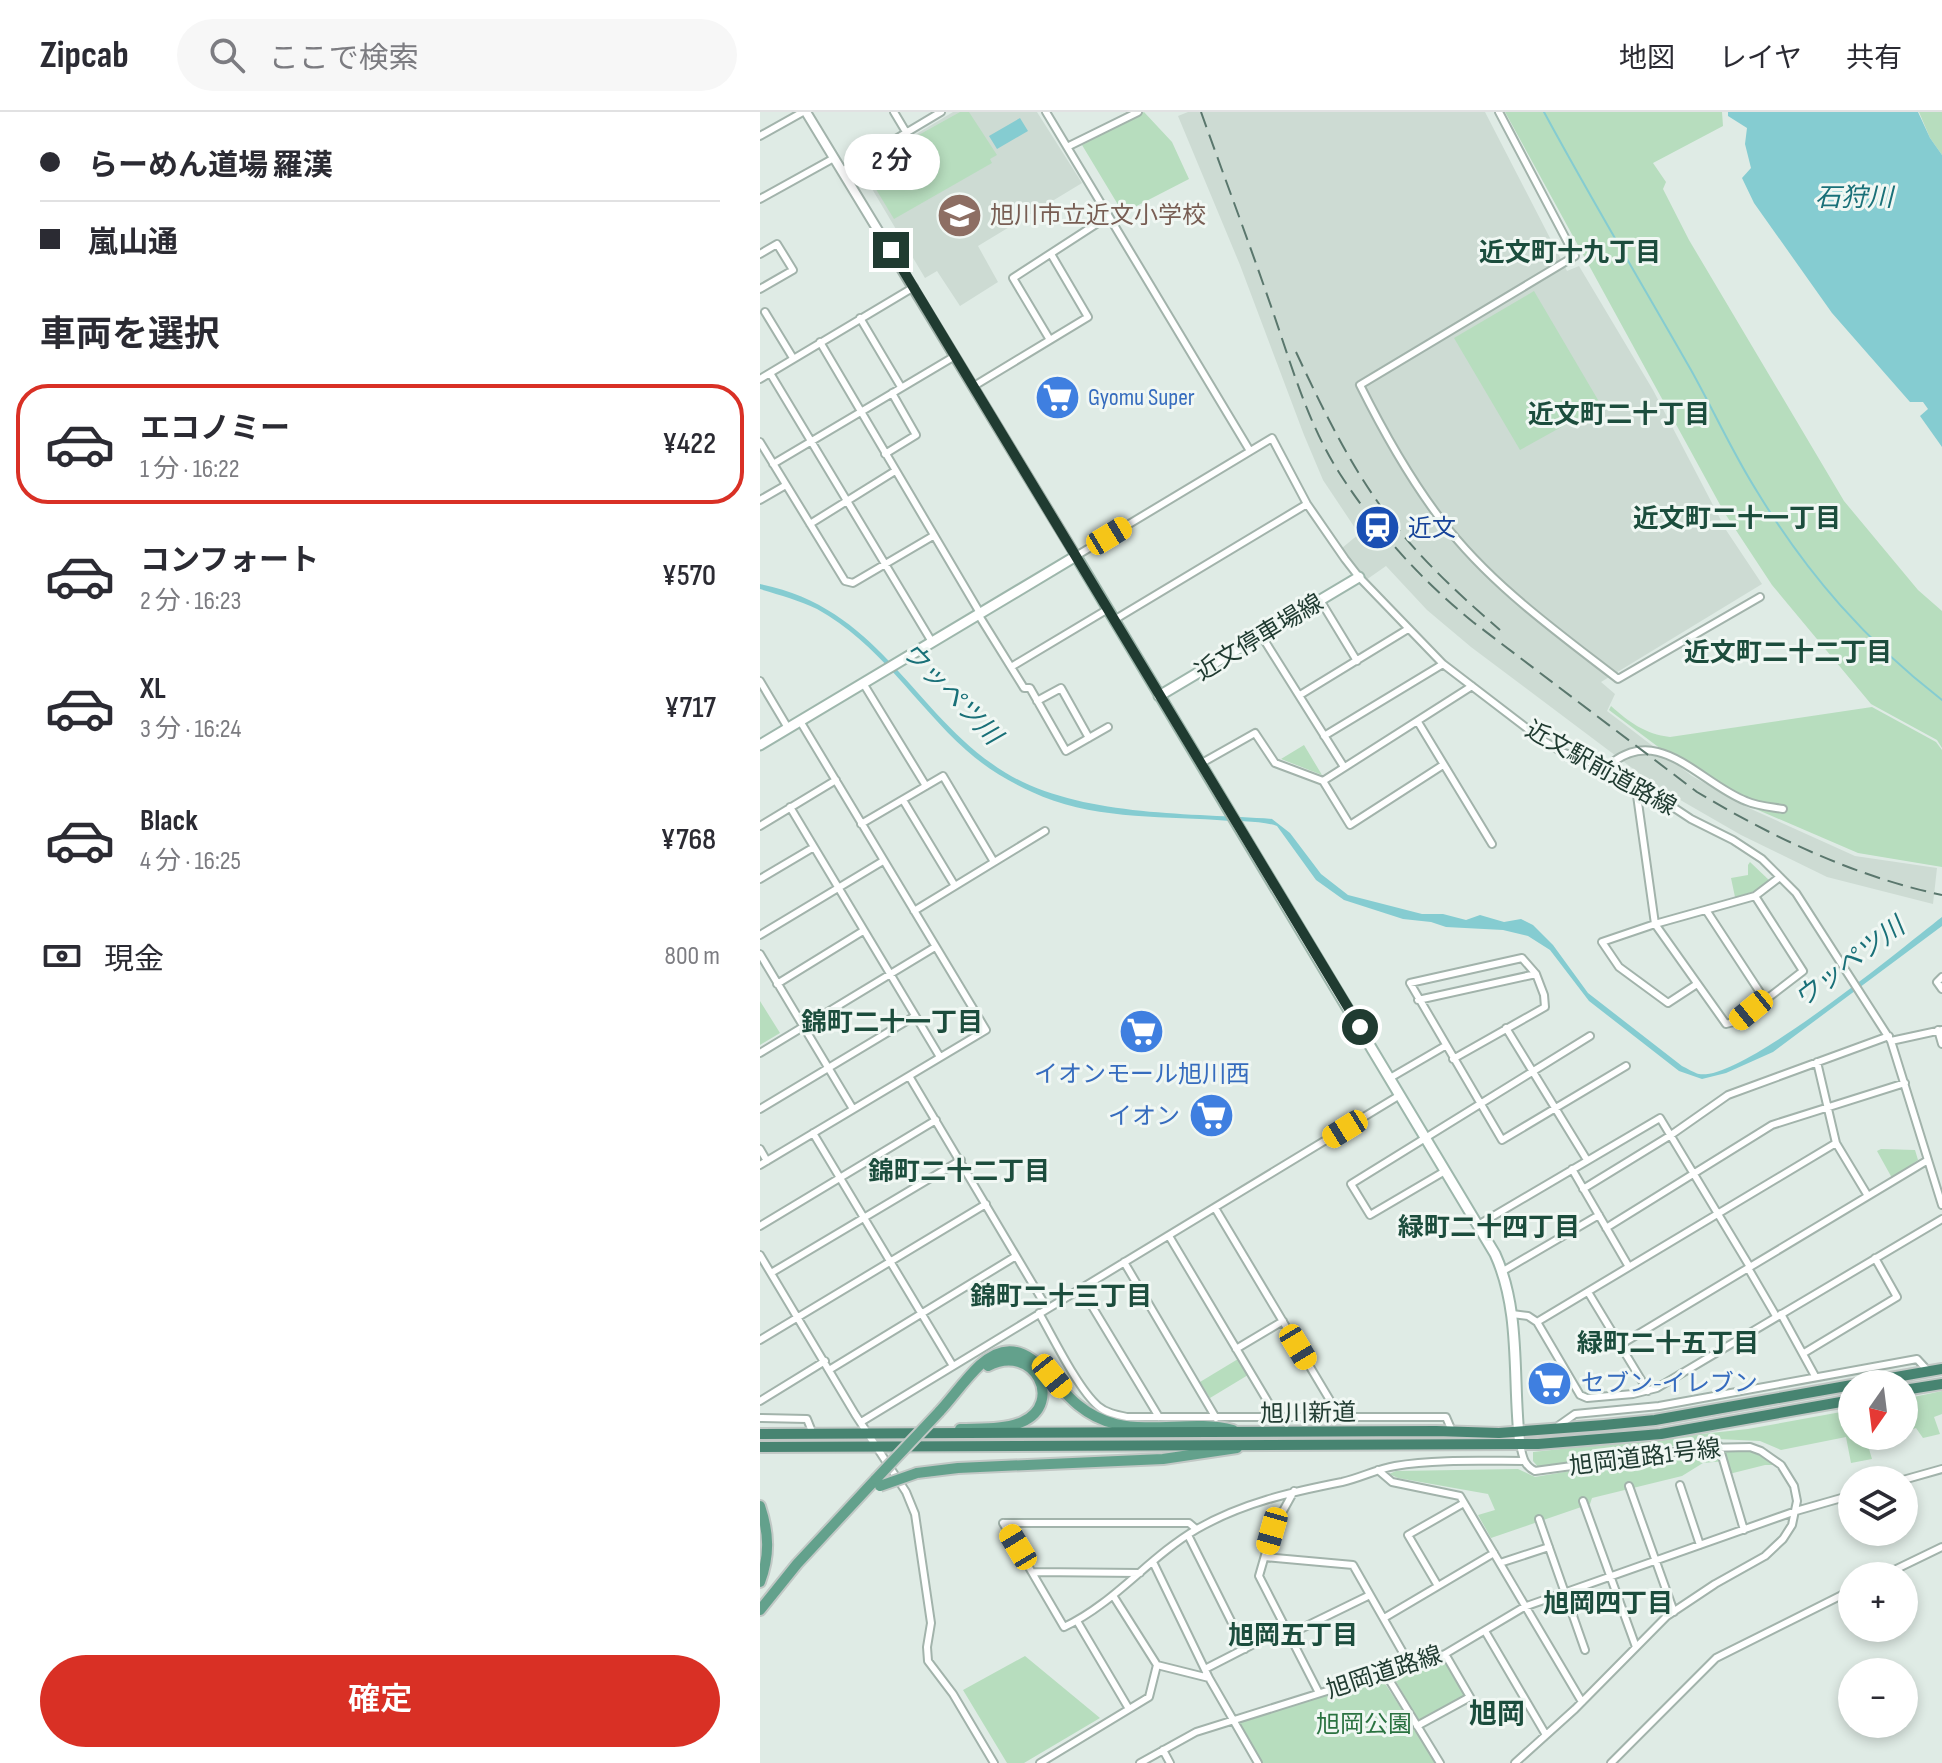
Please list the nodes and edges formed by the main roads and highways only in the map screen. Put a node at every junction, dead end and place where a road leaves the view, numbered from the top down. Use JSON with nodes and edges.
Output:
{"nodes":[{"id":1,"x":1359,"y":577,"type":"road end"},
{"id":2,"x":1159,"y":696,"type":"junction"},
{"id":3,"x":760,"y":745,"type":"edge"},
{"id":4,"x":1942,"y":1369,"type":"edge"},
{"id":5,"x":1918,"y":1373,"type":"edge"},
{"id":6,"x":967,"y":1382,"type":"junction"},
{"id":7,"x":1942,"y":1384,"type":"edge"},
{"id":8,"x":1838,"y":1387,"type":"edge"},
{"id":9,"x":1918,"y":1388,"type":"edge"},
{"id":10,"x":1838,"y":1402,"type":"edge"},
{"id":11,"x":1518,"y":1432,"type":"junction"},
{"id":12,"x":1246,"y":1433,"type":"junction"},
{"id":13,"x":760,"y":1434,"type":"edge"},
{"id":14,"x":894,"y":1434,"type":"junction"},
{"id":15,"x":1259,"y":1445,"type":"junction"},
{"id":16,"x":1520,"y":1445,"type":"junction"},
{"id":17,"x":760,"y":1447,"type":"edge"},
{"id":18,"x":878,"y":1483,"type":"junction"},
{"id":19,"x":760,"y":1506,"type":"edge"},
{"id":20,"x":760,"y":1582,"type":"edge"},
{"id":21,"x":760,"y":1610,"type":"edge"}],
"edges":[{"from":1,"to":2,"type":"main road","name":"近文停車場線"},
{"from":2,"to":3,"type":"main road"},
{"from":2,"to":11,"type":"main road"},
{"from":4,"to":5,"type":"highway","name":"旭川新道"},
{"from":6,"to":12,"type":"main road"},
{"from":6,"to":14,"type":"main road"},
{"from":6,"to":18,"type":"main road","bridge":true},
{"from":7,"to":9,"type":"highway"},
{"from":8,"to":11,"type":"highway","name":"旭川新道"},
{"from":10,"to":16,"type":"highway","name":"旭川新道"},
{"from":11,"to":12,"type":"highway","name":"旭川新道"},
{"from":11,"to":16,"type":"main road"},
{"from":12,"to":14,"type":"highway","name":"旭川新道"},
{"from":13,"to":14,"type":"highway","name":"旭川新道"},
{"from":15,"to":16,"type":"highway","name":"旭川新道"},
{"from":15,"to":17,"type":"highway","name":"旭川新道"},
{"from":15,"to":18,"type":"main road","bridge":true},
{"from":18,"to":21,"type":"main road"},
{"from":19,"to":20,"type":"main road"}]}
